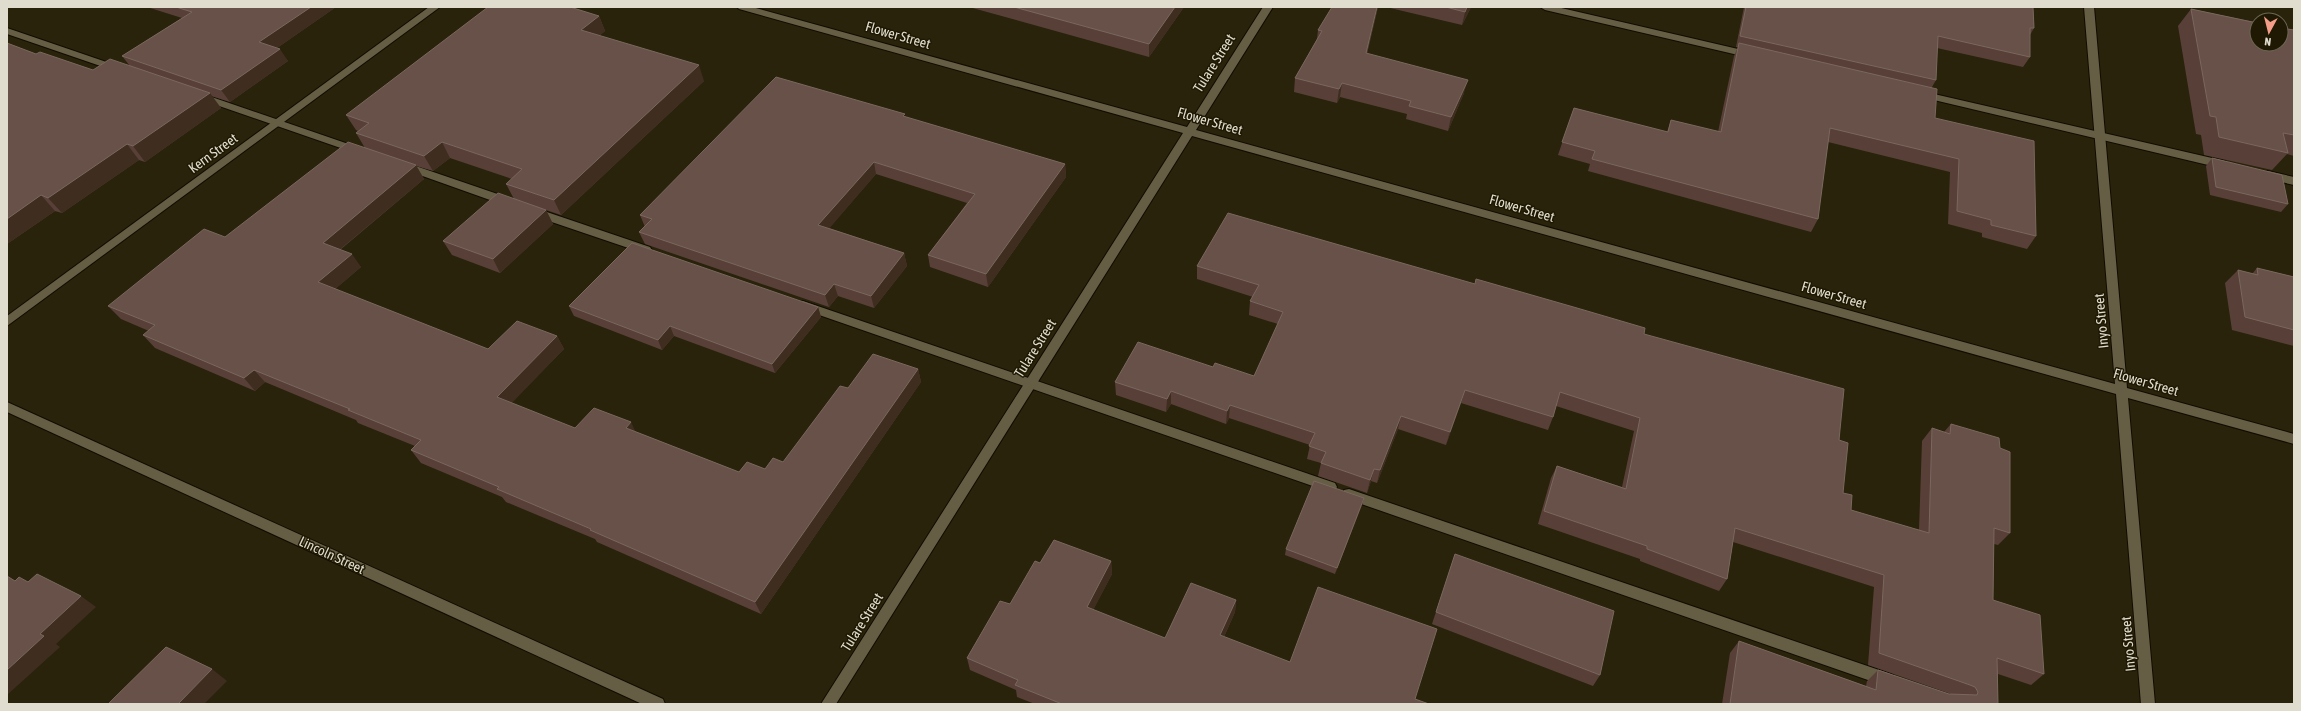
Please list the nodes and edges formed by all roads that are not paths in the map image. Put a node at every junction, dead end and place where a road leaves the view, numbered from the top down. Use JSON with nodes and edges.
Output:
{"nodes":[{"id":1,"x":435,"y":7,"type":"edge"},
{"id":2,"x":742,"y":7,"type":"edge"},
{"id":3,"x":1268,"y":7,"type":"edge"},
{"id":4,"x":1545,"y":7,"type":"edge"},
{"id":5,"x":2089,"y":7,"type":"edge"},
{"id":6,"x":7,"y":31,"type":"edge"},
{"id":7,"x":1761,"y":57,"type":"edge"},
{"id":8,"x":127,"y":72,"type":"edge"},
{"id":9,"x":1907,"y":91,"type":"edge"},
{"id":10,"x":188,"y":92,"type":"edge"},
{"id":11,"x":278,"y":122,"type":"junction"},
{"id":12,"x":1189,"y":131,"type":"junction"},
{"id":13,"x":2100,"y":136,"type":"junction"},
{"id":14,"x":368,"y":154,"type":"edge"},
{"id":15,"x":391,"y":162,"type":"edge"},
{"id":16,"x":2232,"y":167,"type":"edge"},
{"id":17,"x":2255,"y":172,"type":"edge"},
{"id":18,"x":2294,"y":182,"type":"edge"},
{"id":19,"x":654,"y":253,"type":"edge"},
{"id":20,"x":789,"y":300,"type":"edge"},
{"id":21,"x":7,"y":322,"type":"edge"},
{"id":22,"x":1030,"y":384,"type":"junction"},
{"id":23,"x":2122,"y":391,"type":"junction"},
{"id":24,"x":7,"y":406,"type":"edge"},
{"id":25,"x":2294,"y":438,"type":"edge"},
{"id":26,"x":1896,"y":683,"type":"edge"},
{"id":27,"x":658,"y":704,"type":"edge"},
{"id":28,"x":828,"y":704,"type":"edge"},
{"id":29,"x":2148,"y":704,"type":"edge"}],
"edges":[{"from":1,"to":11,"type":"street","name":"Kern Street"},
{"from":2,"to":12,"type":"street","name":"Flower Street"},
{"from":3,"to":12,"type":"street","name":"Tulare Street"},
{"from":4,"to":7,"type":"street"},
{"from":5,"to":13,"type":"street","name":"Inyo Street"},
{"from":6,"to":8,"type":"street"},
{"from":9,"to":13,"type":"street"},
{"from":10,"to":11,"type":"street"},
{"from":11,"to":14,"type":"street"},
{"from":11,"to":21,"type":"street","name":"Kern Street"},
{"from":12,"to":22,"type":"street","name":"Tulare Street"},
{"from":12,"to":23,"type":"street","name":"Flower Street"},
{"from":13,"to":16,"type":"street"},
{"from":13,"to":23,"type":"street","name":"Inyo Street"},
{"from":15,"to":19,"type":"street"},
{"from":17,"to":18,"type":"street"},
{"from":20,"to":22,"type":"street"},
{"from":22,"to":26,"type":"street"},
{"from":22,"to":28,"type":"street","name":"Tulare Street"},
{"from":23,"to":25,"type":"street","name":"Flower Street"},
{"from":23,"to":29,"type":"street","name":"Inyo Street"},
{"from":24,"to":27,"type":"street","name":"Lincoln Street"}]}
